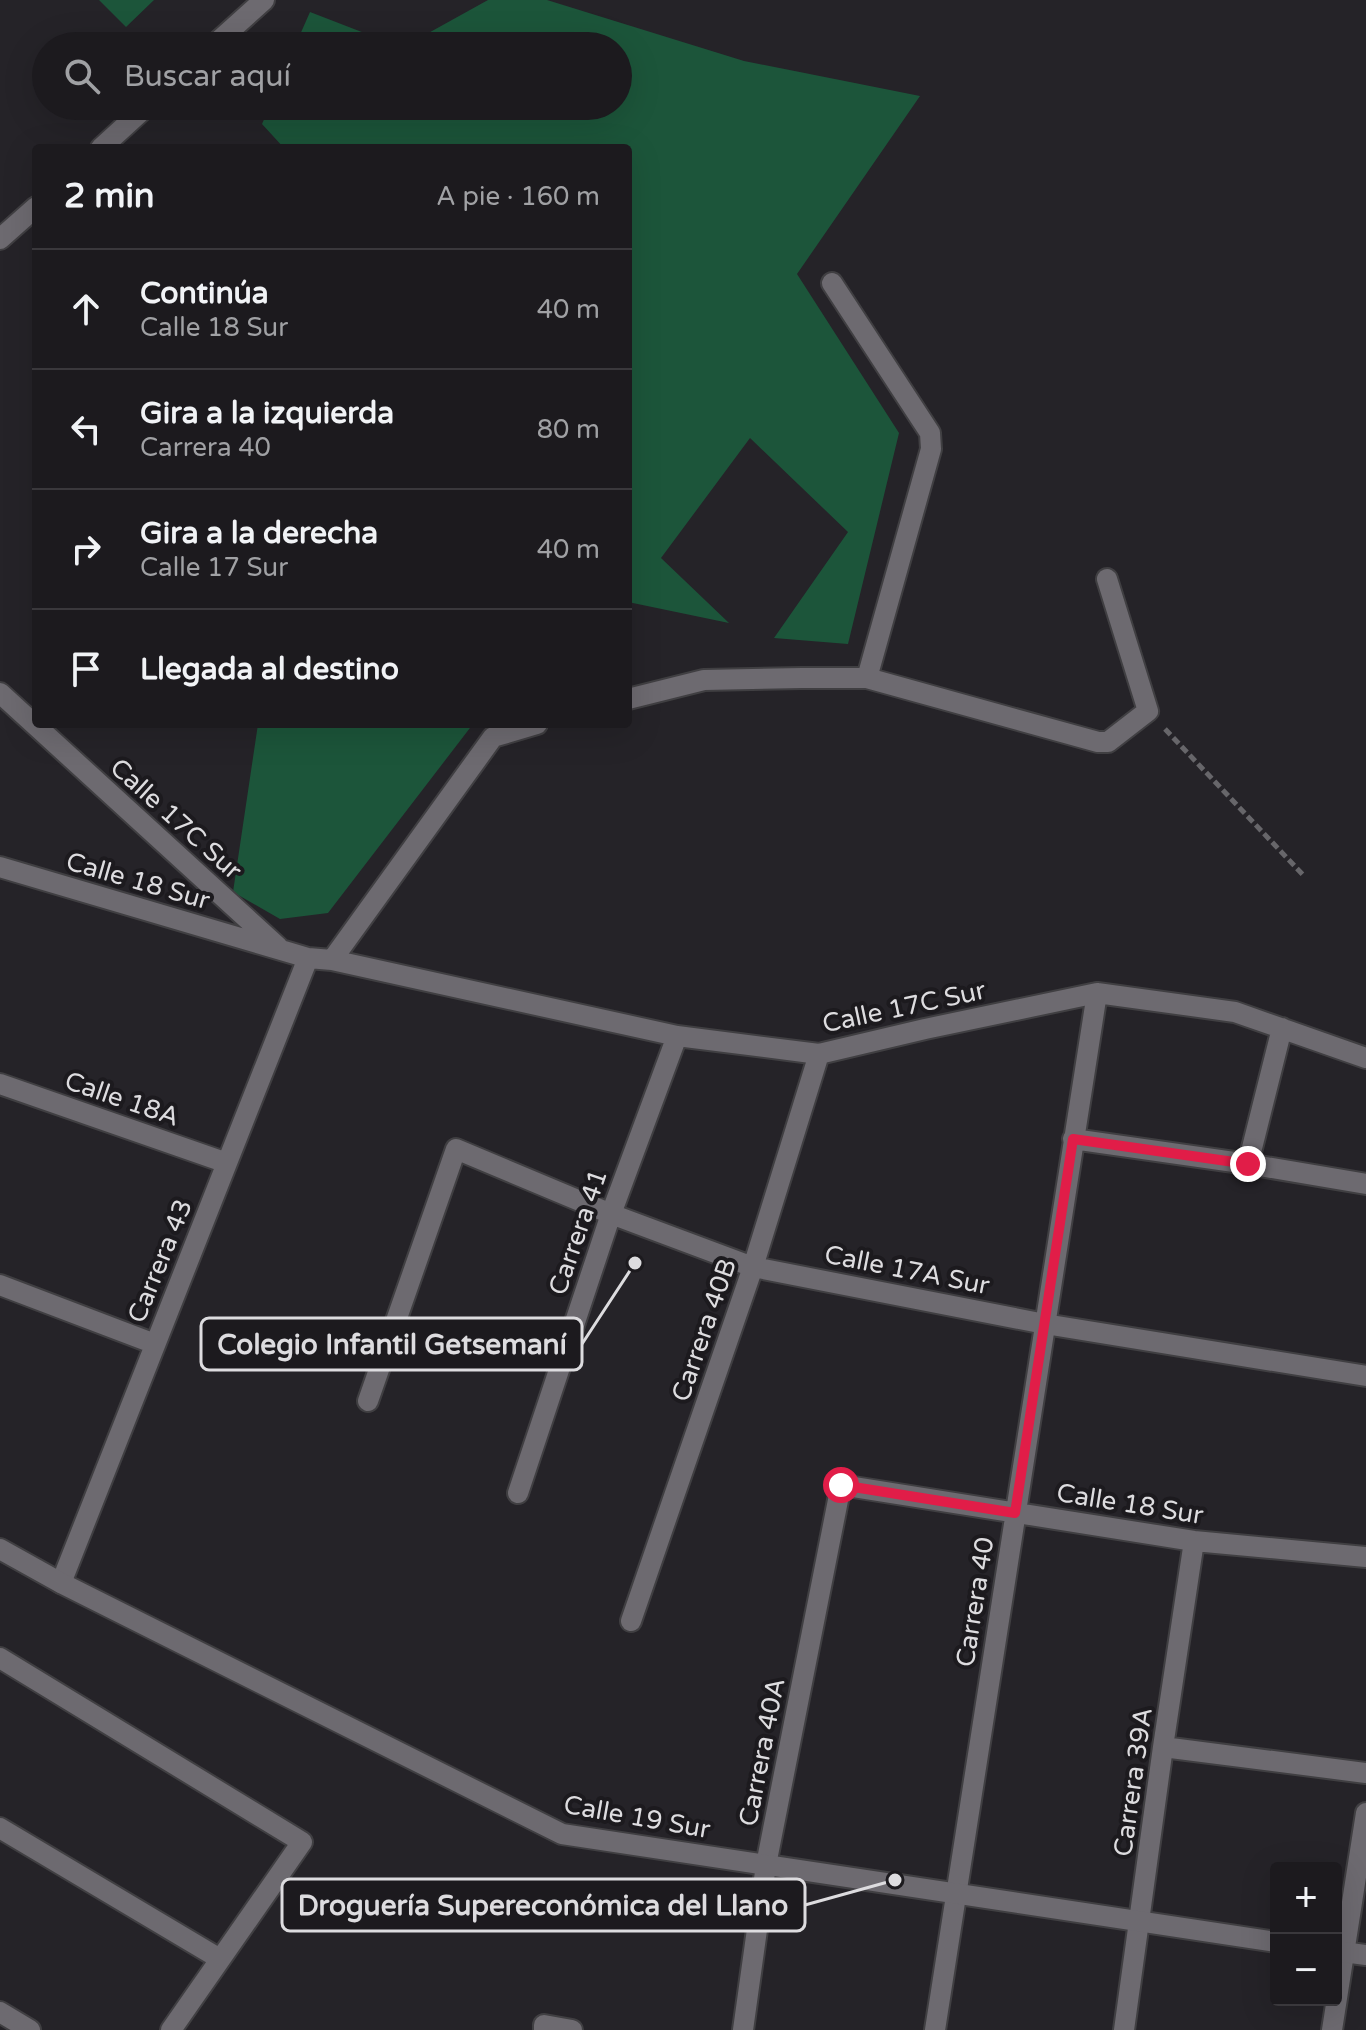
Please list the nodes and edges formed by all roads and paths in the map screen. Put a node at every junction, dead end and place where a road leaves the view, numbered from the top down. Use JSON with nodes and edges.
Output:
{"nodes":[{"id":1,"x":264,"y":0,"type":"edge"},
{"id":2,"x":229,"y":32,"type":"edge"},
{"id":3,"x":132,"y":120,"type":"edge"},
{"id":4,"x":105,"y":144,"type":"edge"},
{"id":5,"x":32,"y":211,"type":"edge"},
{"id":6,"x":0,"y":239,"type":"edge"},
{"id":7,"x":832,"y":283,"type":"dead end"},
{"id":8,"x":1107,"y":579,"type":"dead end"},
{"id":9,"x":867,"y":678,"type":"junction"},
{"id":10,"x":0,"y":693,"type":"edge"},
{"id":11,"x":632,"y":698,"type":"edge"},
{"id":12,"x":1148,"y":711,"type":"junction"},
{"id":13,"x":32,"y":722,"type":"edge"},
{"id":14,"x":38,"y":728,"type":"edge"},
{"id":15,"x":523,"y":728,"type":"edge"},
{"id":16,"x":0,"y":867,"type":"edge"},
{"id":17,"x":1305,"y":877,"type":"dead end"},
{"id":18,"x":282,"y":950,"type":"junction"},
{"id":19,"x":308,"y":958,"type":"junction"},
{"id":20,"x":332,"y":960,"type":"junction"},
{"id":21,"x":1097,"y":993,"type":"junction"},
{"id":22,"x":1282,"y":1028,"type":"junction"},
{"id":23,"x":677,"y":1036,"type":"junction"},
{"id":24,"x":819,"y":1054,"type":"junction"},
{"id":25,"x":1366,"y":1058,"type":"edge"},
{"id":26,"x":0,"y":1084,"type":"edge"},
{"id":27,"x":1073,"y":1139,"type":"junction"},
{"id":28,"x":227,"y":1163,"type":"junction"},
{"id":29,"x":1248,"y":1164,"type":"junction"},
{"id":30,"x":1366,"y":1184,"type":"edge"},
{"id":31,"x":611,"y":1214,"type":"junction"},
{"id":32,"x":753,"y":1267,"type":"junction"},
{"id":33,"x":0,"y":1285,"type":"edge"},
{"id":34,"x":1045,"y":1324,"type":"junction"},
{"id":35,"x":155,"y":1344,"type":"junction"},
{"id":36,"x":1366,"y":1376,"type":"edge"},
{"id":37,"x":368,"y":1401,"type":"dead end"},
{"id":38,"x":841,"y":1485,"type":"joint"},
{"id":39,"x":518,"y":1493,"type":"dead end"},
{"id":40,"x":1015,"y":1513,"type":"junction"},
{"id":41,"x":1194,"y":1541,"type":"junction"},
{"id":42,"x":0,"y":1549,"type":"edge"},
{"id":43,"x":1366,"y":1557,"type":"edge"},
{"id":44,"x":61,"y":1583,"type":"junction"},
{"id":45,"x":631,"y":1621,"type":"dead end"},
{"id":46,"x":0,"y":1658,"type":"edge"},
{"id":47,"x":1163,"y":1747,"type":"junction"},
{"id":48,"x":1366,"y":1773,"type":"edge"},
{"id":49,"x":1366,"y":1813,"type":"edge"},
{"id":50,"x":0,"y":1828,"type":"edge"},
{"id":51,"x":766,"y":1865,"type":"junction"},
{"id":52,"x":956,"y":1893,"type":"junction"},
{"id":53,"x":1140,"y":1921,"type":"junction"},
{"id":54,"x":1342,"y":1940,"type":"edge"},
{"id":55,"x":1270,"y":1941,"type":"edge"},
{"id":56,"x":1342,"y":1951,"type":"edge"},
{"id":57,"x":1366,"y":1955,"type":"edge"},
{"id":58,"x":220,"y":1959,"type":"junction"},
{"id":59,"x":1334,"y":2006,"type":"edge"},
{"id":60,"x":0,"y":2012,"type":"edge"},
{"id":61,"x":544,"y":2027,"type":"edge"},
{"id":62,"x":30,"y":2030,"type":"edge"},
{"id":63,"x":171,"y":2030,"type":"edge"},
{"id":64,"x":572,"y":2030,"type":"edge"},
{"id":65,"x":743,"y":2030,"type":"edge"},
{"id":66,"x":935,"y":2030,"type":"edge"},
{"id":67,"x":1124,"y":2030,"type":"edge"},
{"id":68,"x":1332,"y":2030,"type":"edge"}],
"edges":[{"from":1,"to":2,"type":"street"},
{"from":3,"to":4,"type":"street"},
{"from":5,"to":6,"type":"street"},
{"from":7,"to":9,"type":"street"},
{"from":8,"to":12,"type":"street"},
{"from":9,"to":11,"type":"street"},
{"from":9,"to":12,"type":"street"},
{"from":10,"to":13,"type":"street","name":"Calle 17C Sur"},
{"from":12,"to":17,"type":"path"},
{"from":14,"to":18,"type":"street","name":"Calle 17C Sur"},
{"from":15,"to":20,"type":"street"},
{"from":16,"to":18,"type":"street","name":"Calle 18 Sur"},
{"from":18,"to":19,"type":"street","name":"Calle 18 Sur"},
{"from":19,"to":20,"type":"street","name":"Calle 17C Sur"},
{"from":19,"to":28,"type":"street","name":"Carrera 43"},
{"from":20,"to":23,"type":"street","name":"Calle 17C Sur"},
{"from":21,"to":22,"type":"street","name":"Calle 17C Sur"},
{"from":21,"to":24,"type":"street","name":"Calle 17C Sur"},
{"from":21,"to":27,"type":"street","name":"Carrera 40"},
{"from":22,"to":25,"type":"street","name":"Calle 17C Sur"},
{"from":22,"to":29,"type":"street"},
{"from":23,"to":24,"type":"street","name":"Calle 17C Sur"},
{"from":23,"to":31,"type":"street","name":"Carrera 41"},
{"from":24,"to":32,"type":"street","name":"Carrera 40B"},
{"from":26,"to":28,"type":"street","name":"Calle 18A"},
{"from":27,"to":29,"type":"street"},
{"from":27,"to":34,"type":"street","name":"Carrera 40"},
{"from":28,"to":35,"type":"street","name":"Carrera 43"},
{"from":29,"to":30,"type":"street"},
{"from":31,"to":32,"type":"street","name":"Calle 17A Sur"},
{"from":31,"to":37,"type":"street","name":"Calle 17A Sur"},
{"from":31,"to":39,"type":"street","name":"Carrera 41"},
{"from":32,"to":34,"type":"street","name":"Calle 17A Sur"},
{"from":32,"to":45,"type":"street","name":"Carrera 40B"},
{"from":33,"to":35,"type":"street"},
{"from":34,"to":36,"type":"street","name":"Calle 17A Sur"},
{"from":34,"to":40,"type":"street","name":"Carrera 40"},
{"from":35,"to":44,"type":"street","name":"Carrera 43"},
{"from":38,"to":40,"type":"street","name":"Calle 18 Sur"},
{"from":38,"to":51,"type":"street","name":"Carrera 40A"},
{"from":40,"to":41,"type":"street","name":"Calle 18 Sur"},
{"from":40,"to":52,"type":"street","name":"Carrera 40"},
{"from":41,"to":43,"type":"street","name":"Calle 18 Sur"},
{"from":41,"to":47,"type":"street","name":"Carrera 39A"},
{"from":42,"to":44,"type":"street","name":"Calle 19 Sur"},
{"from":44,"to":51,"type":"street","name":"Calle 19 Sur"},
{"from":46,"to":58,"type":"street"},
{"from":47,"to":48,"type":"street"},
{"from":47,"to":53,"type":"street","name":"Carrera 39A"},
{"from":49,"to":54,"type":"street"},
{"from":50,"to":58,"type":"street"},
{"from":51,"to":52,"type":"street","name":"Calle 19 Sur"},
{"from":51,"to":65,"type":"street","name":"Carrera 40A"},
{"from":52,"to":53,"type":"street","name":"Calle 19 Sur"},
{"from":52,"to":66,"type":"street","name":"Carrera 40"},
{"from":53,"to":55,"type":"street","name":"Calle 19 Sur"},
{"from":53,"to":67,"type":"street","name":"Carrera 39A"},
{"from":56,"to":57,"type":"street"},
{"from":58,"to":63,"type":"street"},
{"from":59,"to":68,"type":"street"},
{"from":60,"to":62,"type":"street"},
{"from":61,"to":64,"type":"street"}]}
